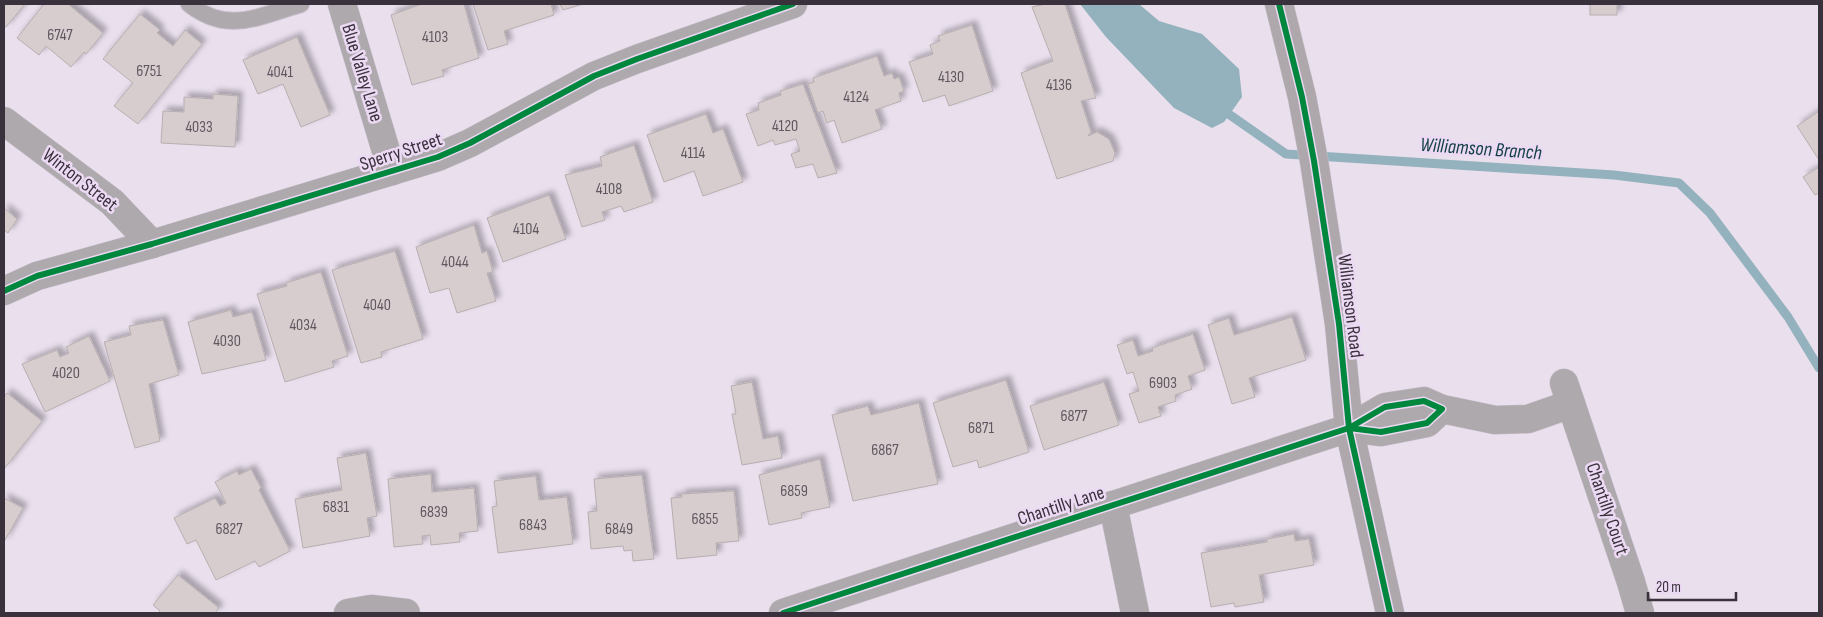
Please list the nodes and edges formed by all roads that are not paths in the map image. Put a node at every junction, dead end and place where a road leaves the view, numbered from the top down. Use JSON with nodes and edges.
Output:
{"nodes":[{"id":1,"x":189,"y":4,"type":"edge"},
{"id":2,"x":301,"y":4,"type":"edge"},
{"id":3,"x":342,"y":4,"type":"edge"},
{"id":4,"x":793,"y":4,"type":"edge"},
{"id":5,"x":1279,"y":4,"type":"edge"},
{"id":6,"x":4,"y":121,"type":"edge"},
{"id":7,"x":392,"y":171,"type":"junction"},
{"id":8,"x":152,"y":244,"type":"junction"},
{"id":9,"x":4,"y":291,"type":"edge"},
{"id":10,"x":1349,"y":428,"type":"junction"},
{"id":11,"x":1113,"y":505,"type":"junction"},
{"id":12,"x":348,"y":613,"type":"edge"},
{"id":13,"x":406,"y":613,"type":"edge"},
{"id":14,"x":783,"y":613,"type":"edge"},
{"id":15,"x":1136,"y":613,"type":"edge"},
{"id":16,"x":1390,"y":613,"type":"edge"},
{"id":17,"x":1640,"y":613,"type":"edge"}],
"edges":[{"from":1,"to":2,"type":"lane"},
{"from":3,"to":7,"type":"street","name":"Blue Valley Lane"},
{"from":4,"to":7,"type":"street","name":"Sperry Street"},
{"from":5,"to":10,"type":"street","name":"Williamson Road"},
{"from":6,"to":8,"type":"street","name":"Winton Street"},
{"from":7,"to":8,"type":"street","name":"Sperry Street"},
{"from":8,"to":9,"type":"street","name":"Sperry Street"},
{"from":10,"to":11,"type":"street","name":"Chantilly Lane"},
{"from":10,"to":16,"type":"street","name":"Williamson Road"},
{"from":10,"to":17,"type":"street","name":"Chantilly Court"},
{"from":11,"to":14,"type":"street","name":"Chantilly Lane"},
{"from":11,"to":15,"type":"street"},
{"from":12,"to":13,"type":"street"}]}
